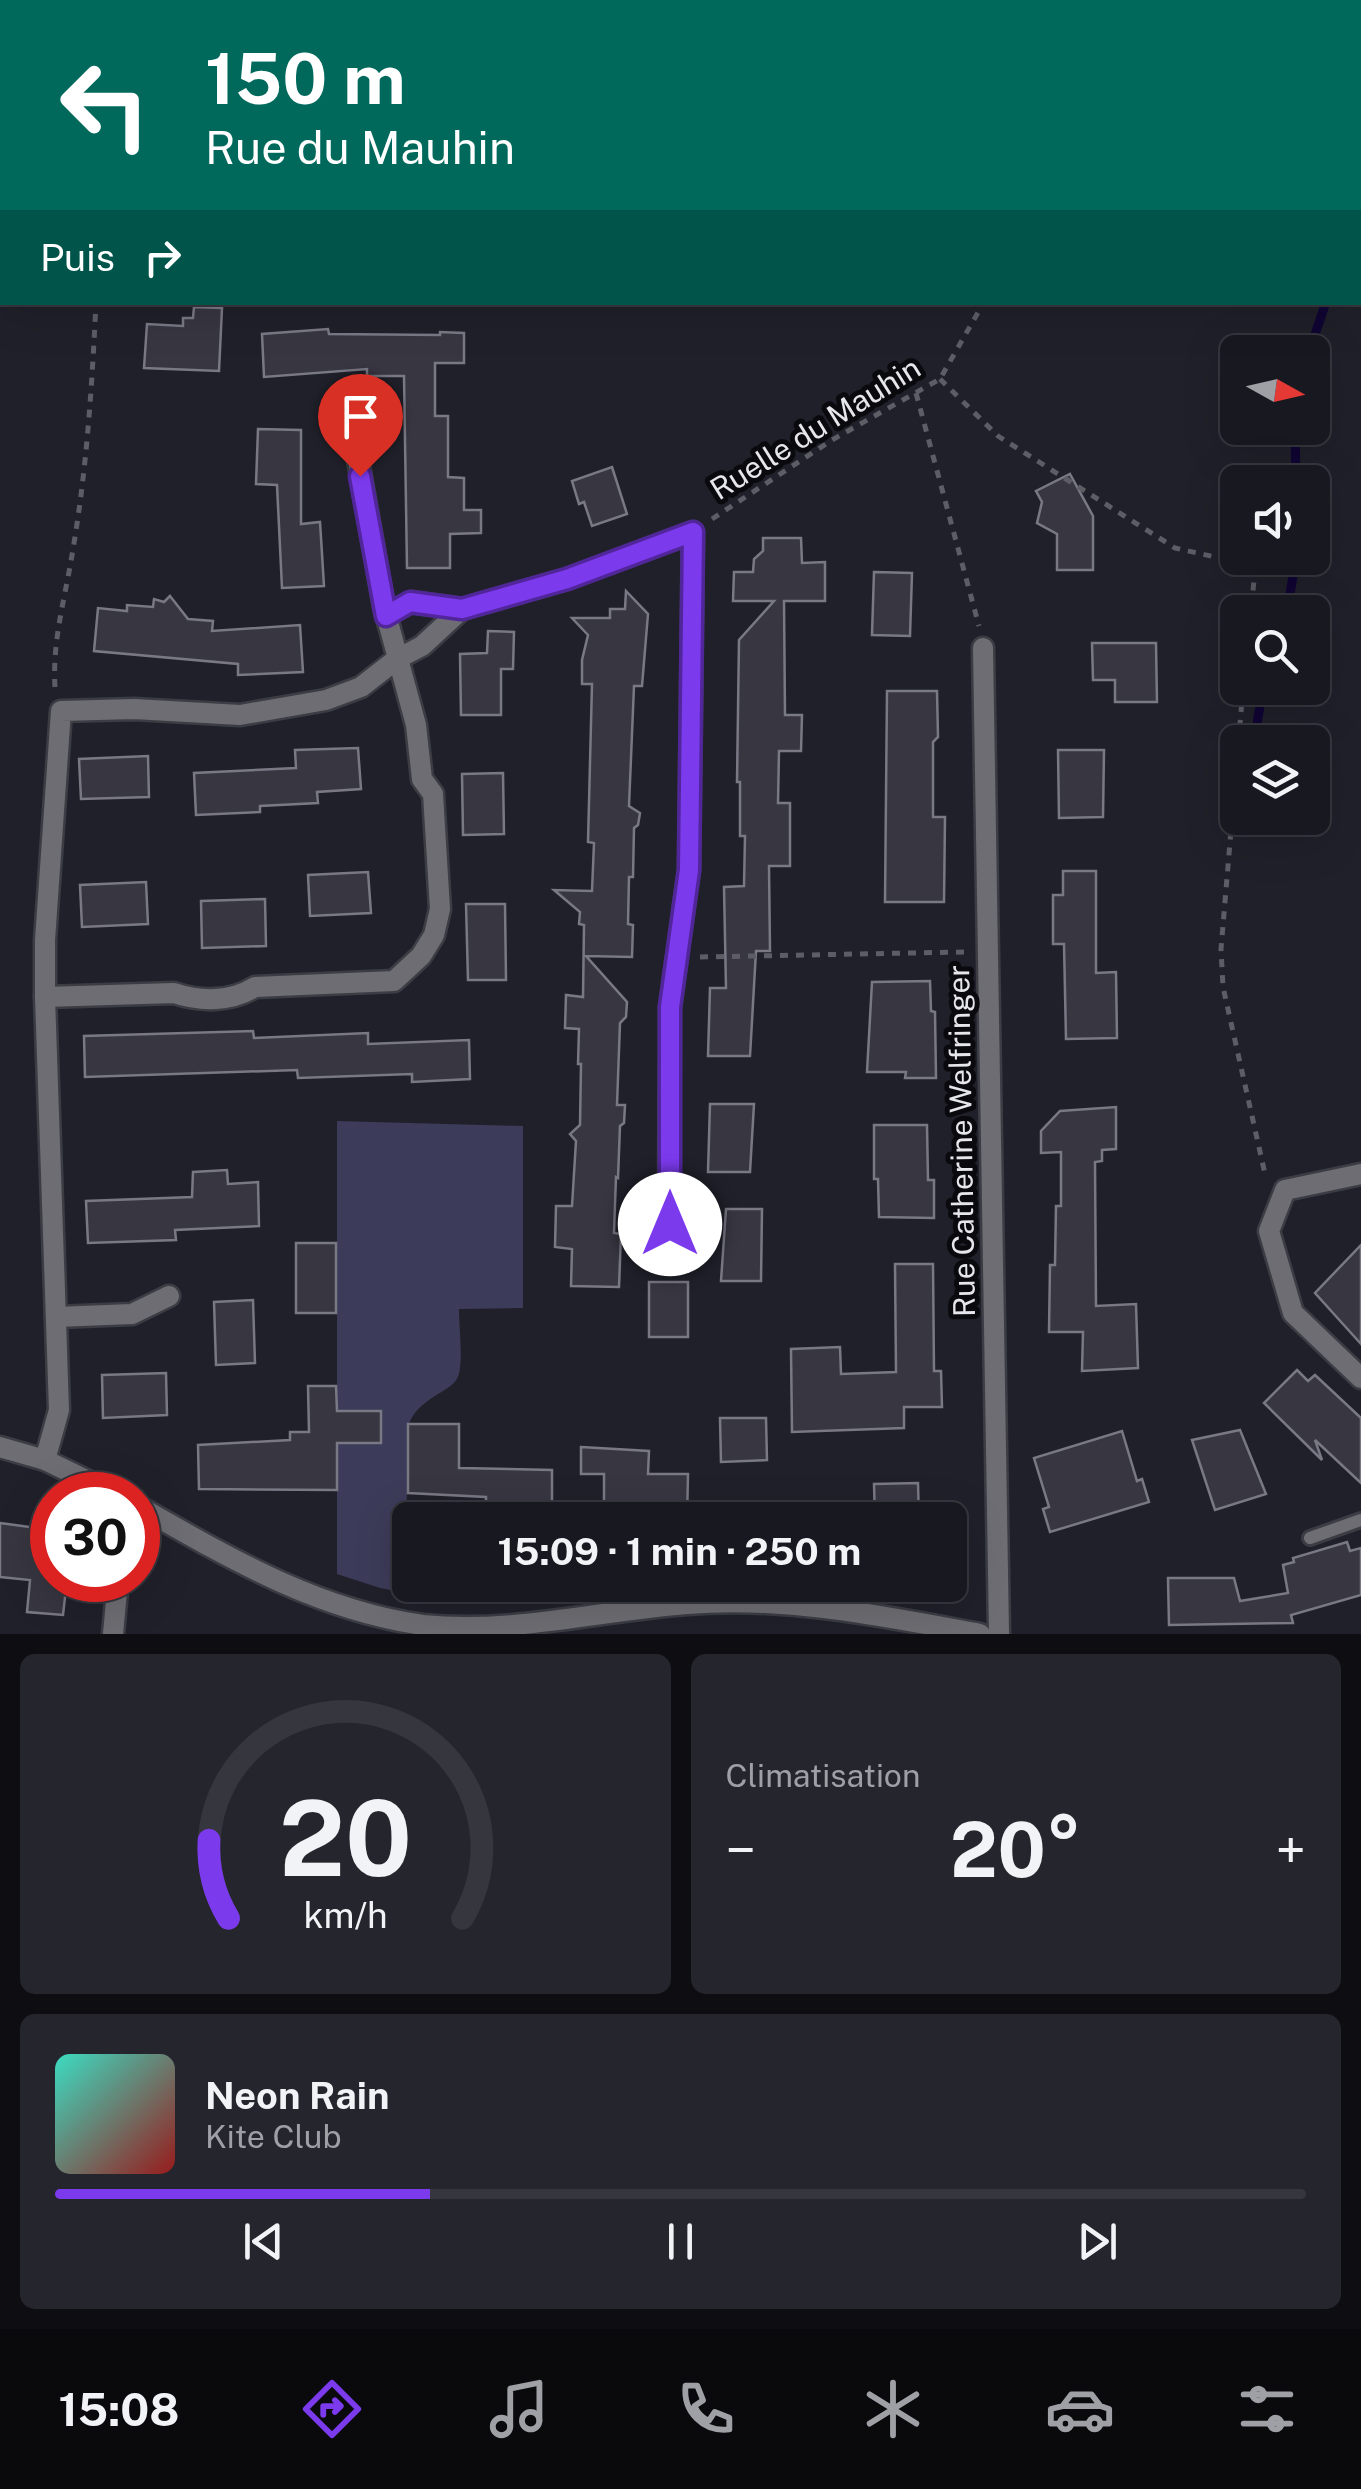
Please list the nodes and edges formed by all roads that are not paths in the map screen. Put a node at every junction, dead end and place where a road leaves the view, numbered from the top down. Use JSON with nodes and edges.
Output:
{"nodes":[{"id":1,"x":355,"y":443,"type":"dead end"},
{"id":2,"x":462,"y":609,"type":"junction"},
{"id":3,"x":386,"y":616,"type":"junction"},
{"id":4,"x":983,"y":648,"type":"road end"},
{"id":5,"x":397,"y":659,"type":"junction"},
{"id":6,"x":44,"y":997,"type":"junction"},
{"id":7,"x":1361,"y":1174,"type":"edge"},
{"id":8,"x":670,"y":1224,"type":"dead end"},
{"id":9,"x":169,"y":1296,"type":"dead end"},
{"id":10,"x":56,"y":1317,"type":"junction"},
{"id":11,"x":1361,"y":1378,"type":"edge"},
{"id":12,"x":0,"y":1447,"type":"edge"},
{"id":13,"x":44,"y":1460,"type":"junction"},
{"id":14,"x":69,"y":1472,"type":"edge"},
{"id":15,"x":160,"y":1519,"type":"edge"},
{"id":16,"x":1361,"y":1520,"type":"edge"},
{"id":17,"x":1310,"y":1538,"type":"dead end"},
{"id":18,"x":116,"y":1602,"type":"edge"},
{"id":19,"x":113,"y":1634,"type":"edge"},
{"id":20,"x":980,"y":1634,"type":"edge"},
{"id":21,"x":999,"y":1634,"type":"edge"}],
"edges":[{"from":1,"to":3,"type":"street"},
{"from":2,"to":3,"type":"street"},
{"from":2,"to":5,"type":"street"},
{"from":2,"to":8,"type":"street"},
{"from":3,"to":5,"type":"street"},
{"from":4,"to":21,"type":"street","name":"Rue Catherine Welfringer"},
{"from":5,"to":6,"type":"street"},
{"from":5,"to":6,"type":"street"},
{"from":6,"to":10,"type":"street"},
{"from":7,"to":11,"type":"street"},
{"from":9,"to":10,"type":"street"},
{"from":10,"to":13,"type":"street"},
{"from":12,"to":13,"type":"street"},
{"from":13,"to":14,"type":"street"},
{"from":15,"to":20,"type":"street"},
{"from":16,"to":17,"type":"lane"},
{"from":18,"to":19,"type":"street"}]}
